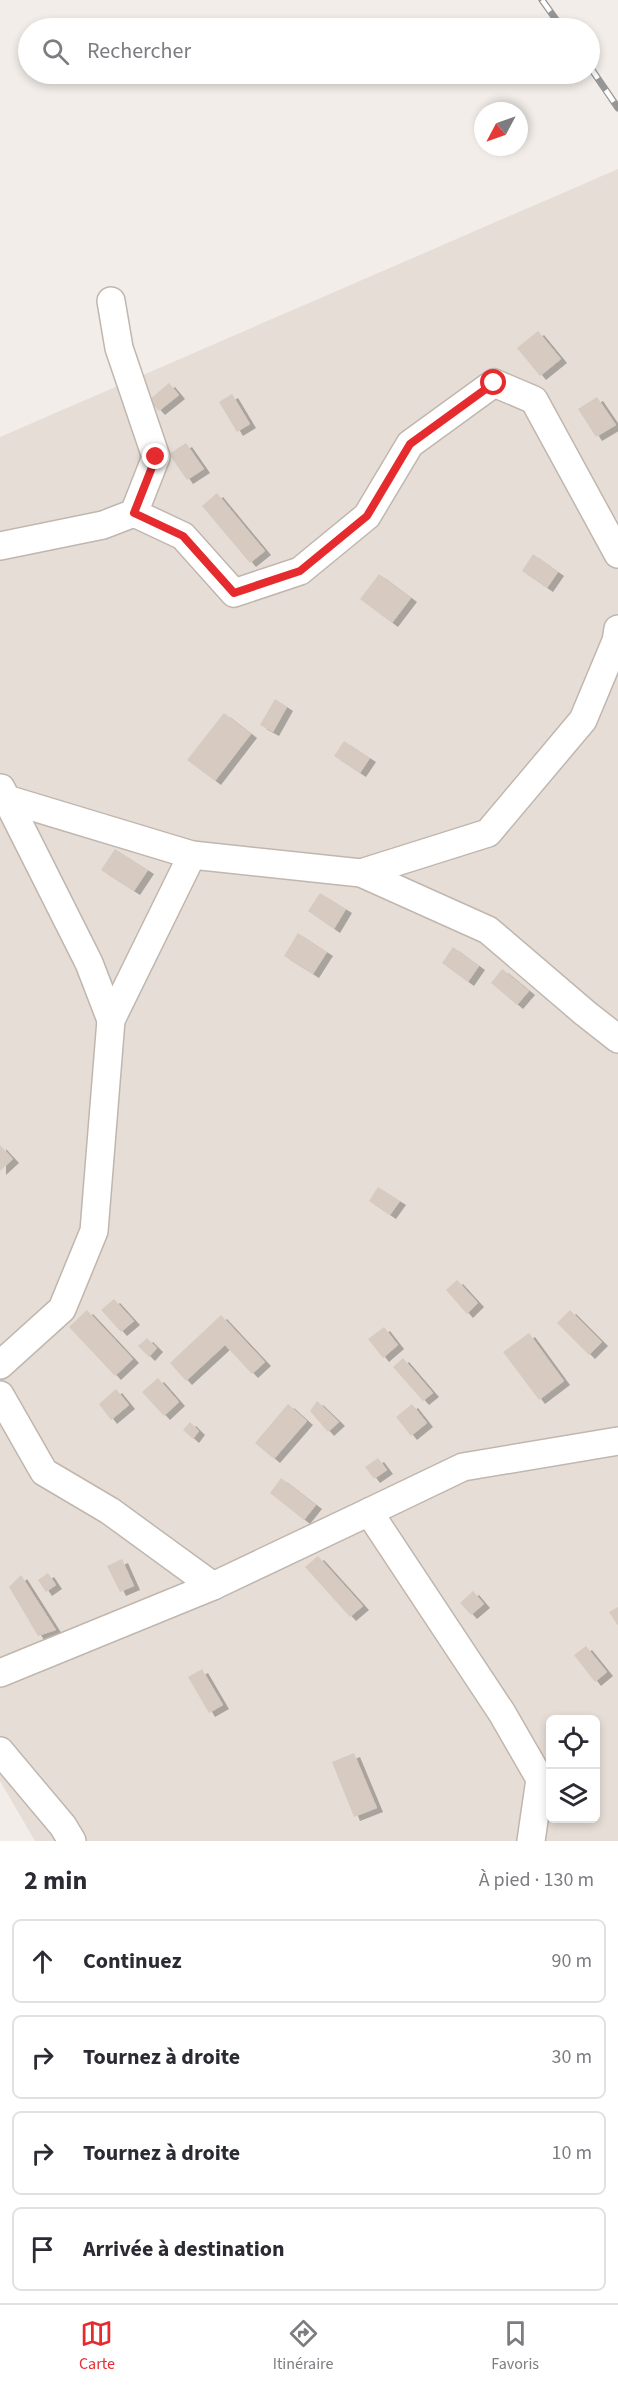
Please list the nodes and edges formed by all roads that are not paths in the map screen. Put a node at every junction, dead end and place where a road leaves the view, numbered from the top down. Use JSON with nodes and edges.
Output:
{"nodes":[{"id":1,"x":111,"y":302,"type":"dead end"},
{"id":2,"x":134,"y":513,"type":"junction"},
{"id":3,"x":0,"y":546,"type":"edge"},
{"id":4,"x":618,"y":554,"type":"edge"},
{"id":5,"x":618,"y":629,"type":"edge"},
{"id":6,"x":2,"y":794,"type":"edge"},
{"id":7,"x":192,"y":855,"type":"junction"},
{"id":8,"x":361,"y":873,"type":"junction"},
{"id":9,"x":111,"y":1020,"type":"junction"},
{"id":10,"x":618,"y":1039,"type":"edge"},
{"id":11,"x":0,"y":1365,"type":"edge"},
{"id":12,"x":0,"y":1395,"type":"edge"},
{"id":13,"x":618,"y":1441,"type":"edge"},
{"id":14,"x":369,"y":1512,"type":"junction"},
{"id":15,"x":213,"y":1586,"type":"junction"},
{"id":16,"x":0,"y":1673,"type":"edge"},
{"id":17,"x":0,"y":1751,"type":"edge"},
{"id":18,"x":72,"y":1841,"type":"edge"},
{"id":19,"x":531,"y":1841,"type":"edge"}],
"edges":[{"from":1,"to":2,"type":"street"},
{"from":2,"to":3,"type":"street"},
{"from":2,"to":4,"type":"street"},
{"from":5,"to":8,"type":"street"},
{"from":6,"to":7,"type":"street"},
{"from":6,"to":9,"type":"street"},
{"from":7,"to":8,"type":"street"},
{"from":7,"to":9,"type":"street"},
{"from":8,"to":10,"type":"street"},
{"from":9,"to":11,"type":"street"},
{"from":12,"to":15,"type":"street"},
{"from":13,"to":14,"type":"street"},
{"from":14,"to":15,"type":"street"},
{"from":14,"to":19,"type":"street"},
{"from":15,"to":16,"type":"street"},
{"from":17,"to":18,"type":"street"}]}
